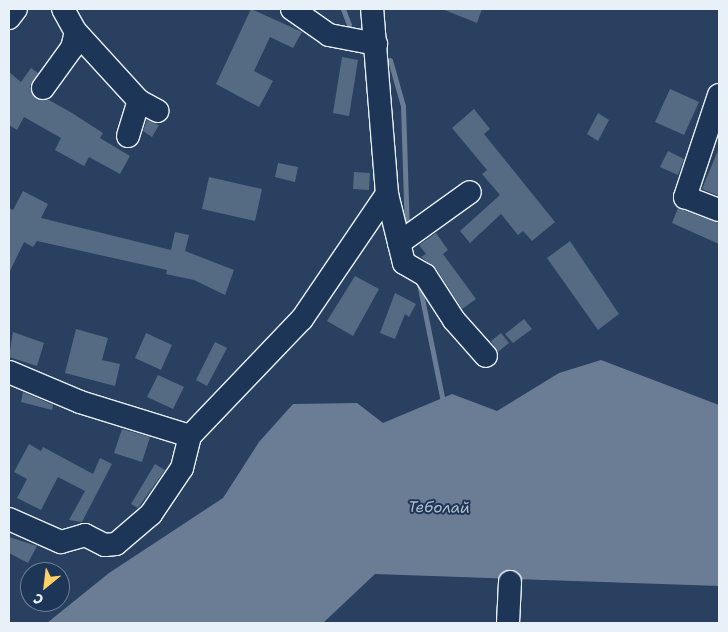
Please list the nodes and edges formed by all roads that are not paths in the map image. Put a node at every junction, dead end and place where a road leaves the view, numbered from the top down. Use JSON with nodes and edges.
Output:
{"nodes":[{"id":1,"x":16,"y":9,"type":"edge"},
{"id":2,"x":63,"y":9,"type":"edge"},
{"id":3,"x":292,"y":9,"type":"edge"},
{"id":4,"x":372,"y":9,"type":"edge"},
{"id":5,"x":9,"y":18,"type":"edge"},
{"id":6,"x":76,"y":32,"type":"junction"},
{"id":7,"x":376,"y":44,"type":"junction"},
{"id":8,"x":43,"y":88,"type":"dead end"},
{"id":9,"x":719,"y":95,"type":"edge"},
{"id":10,"x":128,"y":136,"type":"dead end"},
{"id":11,"x":470,"y":192,"type":"dead end"},
{"id":12,"x":386,"y":194,"type":"junction"},
{"id":13,"x":719,"y":210,"type":"edge"},
{"id":14,"x":405,"y":239,"type":"junction"},
{"id":15,"x":486,"y":356,"type":"dead end"},
{"id":16,"x":9,"y":372,"type":"edge"},
{"id":17,"x":190,"y":436,"type":"junction"},
{"id":18,"x":9,"y":519,"type":"edge"},
{"id":19,"x":510,"y":582,"type":"dead end"},
{"id":20,"x":508,"y":623,"type":"edge"}],
"edges":[{"from":1,"to":5,"type":"street"},
{"from":2,"to":6,"type":"street"},
{"from":3,"to":7,"type":"street"},
{"from":4,"to":7,"type":"street"},
{"from":6,"to":8,"type":"street"},
{"from":6,"to":10,"type":"street"},
{"from":7,"to":12,"type":"street"},
{"from":9,"to":13,"type":"street"},
{"from":11,"to":14,"type":"street"},
{"from":12,"to":14,"type":"street"},
{"from":12,"to":17,"type":"street"},
{"from":14,"to":15,"type":"street"},
{"from":16,"to":17,"type":"street"},
{"from":17,"to":18,"type":"street"},
{"from":19,"to":20,"type":"street"}]}
